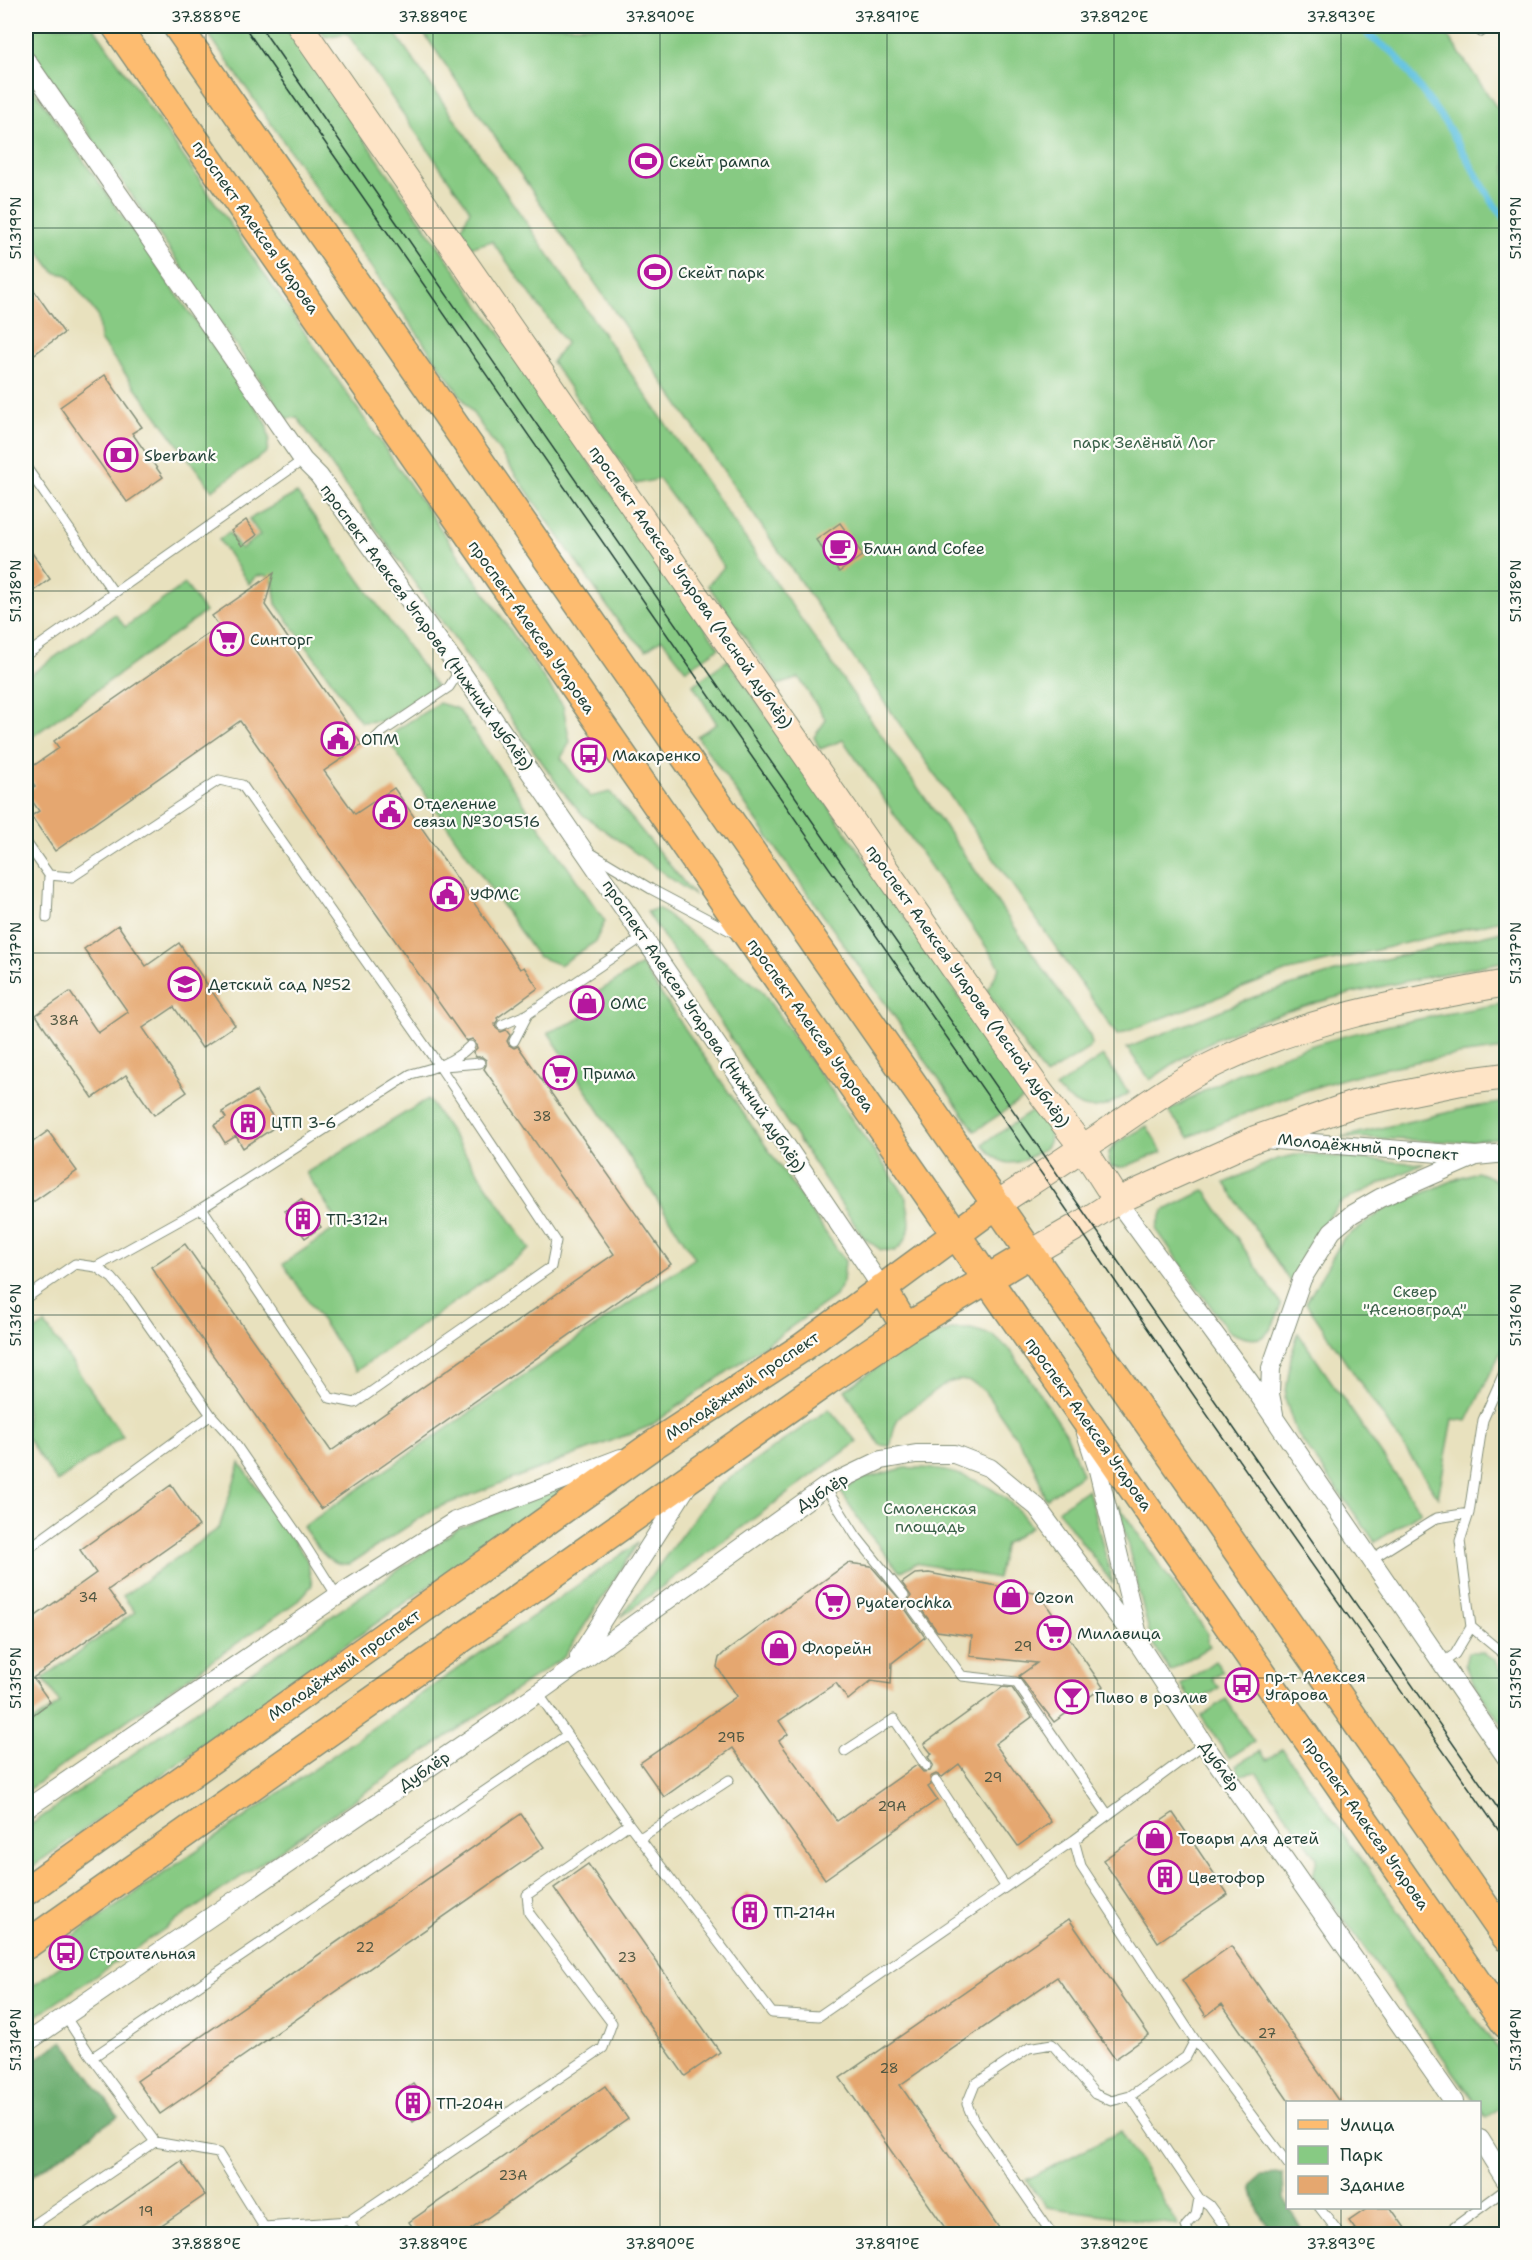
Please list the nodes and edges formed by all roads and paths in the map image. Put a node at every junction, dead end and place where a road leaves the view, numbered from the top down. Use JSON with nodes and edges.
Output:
{"nodes":[{"id":1,"x":116,"y":26,"type":"edge"},
{"id":2,"x":177,"y":26,"type":"edge"},
{"id":3,"x":300,"y":26,"type":"edge"},
{"id":4,"x":26,"y":60,"type":"edge"},
{"id":5,"x":303,"y":460,"type":"junction"},
{"id":6,"x":26,"y":467,"type":"edge"},
{"id":7,"x":114,"y":593,"type":"junction"},
{"id":8,"x":26,"y":655,"type":"edge"},
{"id":9,"x":460,"y":669,"type":"junction"},
{"id":10,"x":375,"y":740,"type":"dead end"},
{"id":11,"x":26,"y":844,"type":"edge"},
{"id":12,"x":583,"y":849,"type":"junction"},
{"id":13,"x":48,"y":875,"type":"junction"},
{"id":14,"x":47,"y":918,"type":"dead end"},
{"id":15,"x":643,"y":937,"type":"junction"},
{"id":16,"x":755,"y":944,"type":"junction"},
{"id":17,"x":1506,"y":983,"type":"edge"},
{"id":18,"x":528,"y":1014,"type":"junction"},
{"id":19,"x":502,"y":1025,"type":"dead end"},
{"id":20,"x":514,"y":1041,"type":"dead end"},
{"id":21,"x":470,"y":1046,"type":"dead end"},
{"id":22,"x":480,"y":1063,"type":"dead end"},
{"id":23,"x":440,"y":1067,"type":"junction"},
{"id":24,"x":1506,"y":1076,"type":"edge"},
{"id":25,"x":1256,"y":1138,"type":"junction"},
{"id":26,"x":1083,"y":1148,"type":"junction"},
{"id":27,"x":1476,"y":1156,"type":"junction"},
{"id":28,"x":1505,"y":1156,"type":"edge"},
{"id":29,"x":1117,"y":1201,"type":"junction"},
{"id":30,"x":998,"y":1204,"type":"junction"},
{"id":31,"x":202,"y":1208,"type":"junction"},
{"id":32,"x":957,"y":1235,"type":"junction"},
{"id":33,"x":1031,"y":1253,"type":"junction"},
{"id":34,"x":96,"y":1267,"type":"junction"},
{"id":35,"x":987,"y":1279,"type":"junction"},
{"id":36,"x":882,"y":1288,"type":"junction"},
{"id":37,"x":26,"y":1298,"type":"edge"},
{"id":38,"x":906,"y":1328,"type":"junction"},
{"id":39,"x":1506,"y":1368,"type":"edge"},
{"id":40,"x":1077,"y":1406,"type":"junction"},
{"id":41,"x":211,"y":1415,"type":"junction"},
{"id":42,"x":1275,"y":1419,"type":"junction"},
{"id":43,"x":653,"y":1446,"type":"junction"},
{"id":44,"x":694,"y":1476,"type":"junction"},
{"id":45,"x":825,"y":1487,"type":"junction"},
{"id":46,"x":1469,"y":1513,"type":"junction"},
{"id":47,"x":26,"y":1554,"type":"edge"},
{"id":48,"x":1370,"y":1560,"type":"junction"},
{"id":49,"x":337,"y":1596,"type":"junction"},
{"id":50,"x":904,"y":1596,"type":"dead end"},
{"id":51,"x":913,"y":1609,"type":"dead end"},
{"id":52,"x":1471,"y":1628,"type":"junction"},
{"id":53,"x":1140,"y":1646,"type":"junction"},
{"id":54,"x":1506,"y":1656,"type":"edge"},
{"id":55,"x":1442,"y":1663,"type":"junction"},
{"id":56,"x":574,"y":1666,"type":"junction"},
{"id":57,"x":537,"y":1693,"type":"junction"},
{"id":58,"x":567,"y":1735,"type":"junction"},
{"id":59,"x":1204,"y":1744,"type":"junction"},
{"id":60,"x":845,"y":1751,"type":"dead end"},
{"id":61,"x":1506,"y":1757,"type":"edge"},
{"id":62,"x":926,"y":1766,"type":"dead end"},
{"id":63,"x":729,"y":1780,"type":"dead end"},
{"id":64,"x":936,"y":1781,"type":"dead end"},
{"id":65,"x":26,"y":1809,"type":"edge"},
{"id":66,"x":1108,"y":1815,"type":"junction"},
{"id":67,"x":630,"y":1824,"type":"junction"},
{"id":68,"x":640,"y":1838,"type":"junction"},
{"id":69,"x":1074,"y":1840,"type":"junction"},
{"id":70,"x":1005,"y":1886,"type":"junction"},
{"id":71,"x":26,"y":1891,"type":"edge"},
{"id":72,"x":1506,"y":1937,"type":"edge"},
{"id":73,"x":26,"y":1946,"type":"edge"},
{"id":74,"x":65,"y":2016,"type":"junction"},
{"id":75,"x":1506,"y":2024,"type":"edge"},
{"id":76,"x":1195,"y":2040,"type":"junction"},
{"id":77,"x":26,"y":2043,"type":"edge"},
{"id":78,"x":93,"y":2056,"type":"junction"},
{"id":79,"x":1130,"y":2096,"type":"junction"},
{"id":80,"x":1453,"y":2101,"type":"edge"},
{"id":81,"x":155,"y":2142,"type":"junction"},
{"id":82,"x":1481,"y":2142,"type":"edge"},
{"id":83,"x":1286,"y":2163,"type":"edge"},
{"id":84,"x":1506,"y":2181,"type":"edge"},
{"id":85,"x":1506,"y":2189,"type":"edge"},
{"id":86,"x":1199,"y":2198,"type":"junction"},
{"id":87,"x":1481,"y":2208,"type":"edge"},
{"id":88,"x":1321,"y":2209,"type":"edge"},
{"id":89,"x":1479,"y":2209,"type":"edge"},
{"id":90,"x":349,"y":2221,"type":"junction"},
{"id":91,"x":264,"y":2227,"type":"junction"},
{"id":92,"x":26,"y":2230,"type":"edge"},
{"id":93,"x":256,"y":2235,"type":"edge"},
{"id":94,"x":357,"y":2235,"type":"edge"},
{"id":95,"x":1052,"y":2235,"type":"edge"},
{"id":96,"x":1189,"y":2235,"type":"edge"},
{"id":97,"x":1230,"y":2235,"type":"edge"},
{"id":98,"x":1340,"y":2235,"type":"edge"},
{"id":99,"x":1445,"y":2235,"type":"edge"}],
"edges":[{"from":1,"to":16,"type":"main road","name":"проспект Алексея Угарова"},
{"from":2,"to":30,"type":"main road"},
{"from":3,"to":26,"type":"street","name":"проспект Алексея Угарова (Лесной дублёр)"},
{"from":4,"to":5,"type":"street","name":"проспект Алексея Угарова (Нижний дублёр)"},
{"from":5,"to":7,"type":"lane"},
{"from":5,"to":9,"type":"street","name":"проспект Алексея Угарова (Нижний дублёр)"},
{"from":6,"to":7,"type":"lane"},
{"from":7,"to":8,"type":"lane"},
{"from":9,"to":10,"type":"lane"},
{"from":9,"to":12,"type":"street","name":"проспект Алексея Угарова (Нижний дублёр)"},
{"from":11,"to":13,"type":"lane"},
{"from":12,"to":15,"type":"street","name":"проспект Алексея Угарова (Нижний дублёр)"},
{"from":12,"to":16,"type":"lane"},
{"from":13,"to":14,"type":"lane"},
{"from":13,"to":23,"type":"lane"},
{"from":15,"to":18,"type":"lane"},
{"from":15,"to":36,"type":"street","name":"проспект Алексея Угарова (Нижний дублёр)"},
{"from":16,"to":32,"type":"main road","name":"проспект Алексея Угарова"},
{"from":17,"to":26,"type":"street","name":"Молодёжный проспект"},
{"from":18,"to":19,"type":"lane"},
{"from":18,"to":20,"type":"lane"},
{"from":21,"to":23,"type":"lane"},
{"from":22,"to":23,"type":"lane"},
{"from":23,"to":31,"type":"lane"},
{"from":23,"to":31,"type":"lane"},
{"from":24,"to":25,"type":"street","name":"Молодёжный проспект"},
{"from":25,"to":27,"type":"street","name":"Молодёжный проспект"},
{"from":25,"to":29,"type":"street","name":"Молодёжный проспект"},
{"from":26,"to":29,"type":"street","name":"проспект Алексея Угарова (Лесной дублёр)"},
{"from":26,"to":30,"type":"street","name":"Молодёжный проспект"},
{"from":27,"to":28,"type":"street"},
{"from":27,"to":42,"type":"street","name":"Молодёжный проспект"},
{"from":29,"to":33,"type":"street","name":"Молодёжный проспект"},
{"from":29,"to":42,"type":"street"},
{"from":30,"to":32,"type":"main road","name":"Молодёжный проспект"},
{"from":30,"to":33,"type":"main road"},
{"from":31,"to":34,"type":"lane"},
{"from":32,"to":35,"type":"main road","name":"проспект Алексея Угарова"},
{"from":32,"to":36,"type":"main road","name":"Молодёжный проспект"},
{"from":33,"to":35,"type":"main road","name":"Молодёжный проспект"},
{"from":33,"to":72,"type":"main road"},
{"from":34,"to":37,"type":"lane"},
{"from":34,"to":41,"type":"lane"},
{"from":35,"to":38,"type":"main road","name":"Молодёжный проспект"},
{"from":35,"to":40,"type":"main road","name":"проспект Алексея Угарова"},
{"from":36,"to":38,"type":"main road"},
{"from":36,"to":43,"type":"main road","name":"Молодёжный проспект"},
{"from":38,"to":44,"type":"main road","name":"Молодёжный проспект"},
{"from":39,"to":46,"type":"lane"},
{"from":40,"to":53,"type":"street"},
{"from":40,"to":75,"type":"main road","name":"проспект Алексея Угарова"},
{"from":41,"to":47,"type":"lane"},
{"from":41,"to":49,"type":"lane"},
{"from":42,"to":48,"type":"street"},
{"from":43,"to":49,"type":"street"},
{"from":43,"to":71,"type":"main road","name":"Молодёжный проспект"},
{"from":44,"to":56,"type":"street","name":"Молодёжный проспект"},
{"from":44,"to":73,"type":"main road","name":"Молодёжный проспект"},
{"from":45,"to":50,"type":"lane"},
{"from":45,"to":53,"type":"street","name":"Дублёр"},
{"from":45,"to":56,"type":"street","name":"Дублёр"},
{"from":46,"to":48,"type":"lane"},
{"from":46,"to":52,"type":"lane"},
{"from":48,"to":55,"type":"street"},
{"from":49,"to":65,"type":"street"},
{"from":51,"to":66,"type":"lane"},
{"from":52,"to":54,"type":"lane"},
{"from":52,"to":55,"type":"lane"},
{"from":53,"to":59,"type":"street","name":"Дублёр"},
{"from":55,"to":61,"type":"street"},
{"from":56,"to":57,"type":"street","name":"Дублёр"},
{"from":57,"to":58,"type":"lane"},
{"from":57,"to":74,"type":"street","name":"Дублёр"},
{"from":58,"to":67,"type":"lane"},
{"from":58,"to":78,"type":"lane"},
{"from":59,"to":66,"type":"lane"},
{"from":59,"to":80,"type":"street","name":"Дублёр"},
{"from":60,"to":62,"type":"lane"},
{"from":63,"to":68,"type":"lane"},
{"from":64,"to":70,"type":"lane"},
{"from":66,"to":69,"type":"lane"},
{"from":67,"to":68,"type":"lane"},
{"from":67,"to":90,"type":"lane"},
{"from":68,"to":70,"type":"lane"},
{"from":69,"to":70,"type":"lane"},
{"from":69,"to":76,"type":"lane"},
{"from":74,"to":77,"type":"street","name":"Дублёр"},
{"from":74,"to":78,"type":"lane"},
{"from":76,"to":79,"type":"lane"},
{"from":76,"to":83,"type":"lane"},
{"from":78,"to":81,"type":"lane"},
{"from":79,"to":86,"type":"lane"},
{"from":79,"to":95,"type":"lane"},
{"from":81,"to":91,"type":"lane"},
{"from":81,"to":92,"type":"lane"},
{"from":82,"to":84,"type":"street"},
{"from":85,"to":87,"type":"lane"},
{"from":86,"to":96,"type":"lane"},
{"from":86,"to":97,"type":"lane"},
{"from":88,"to":98,"type":"lane"},
{"from":89,"to":99,"type":"lane"},
{"from":90,"to":91,"type":"lane"},
{"from":90,"to":94,"type":"lane"},
{"from":91,"to":93,"type":"lane"}]}
